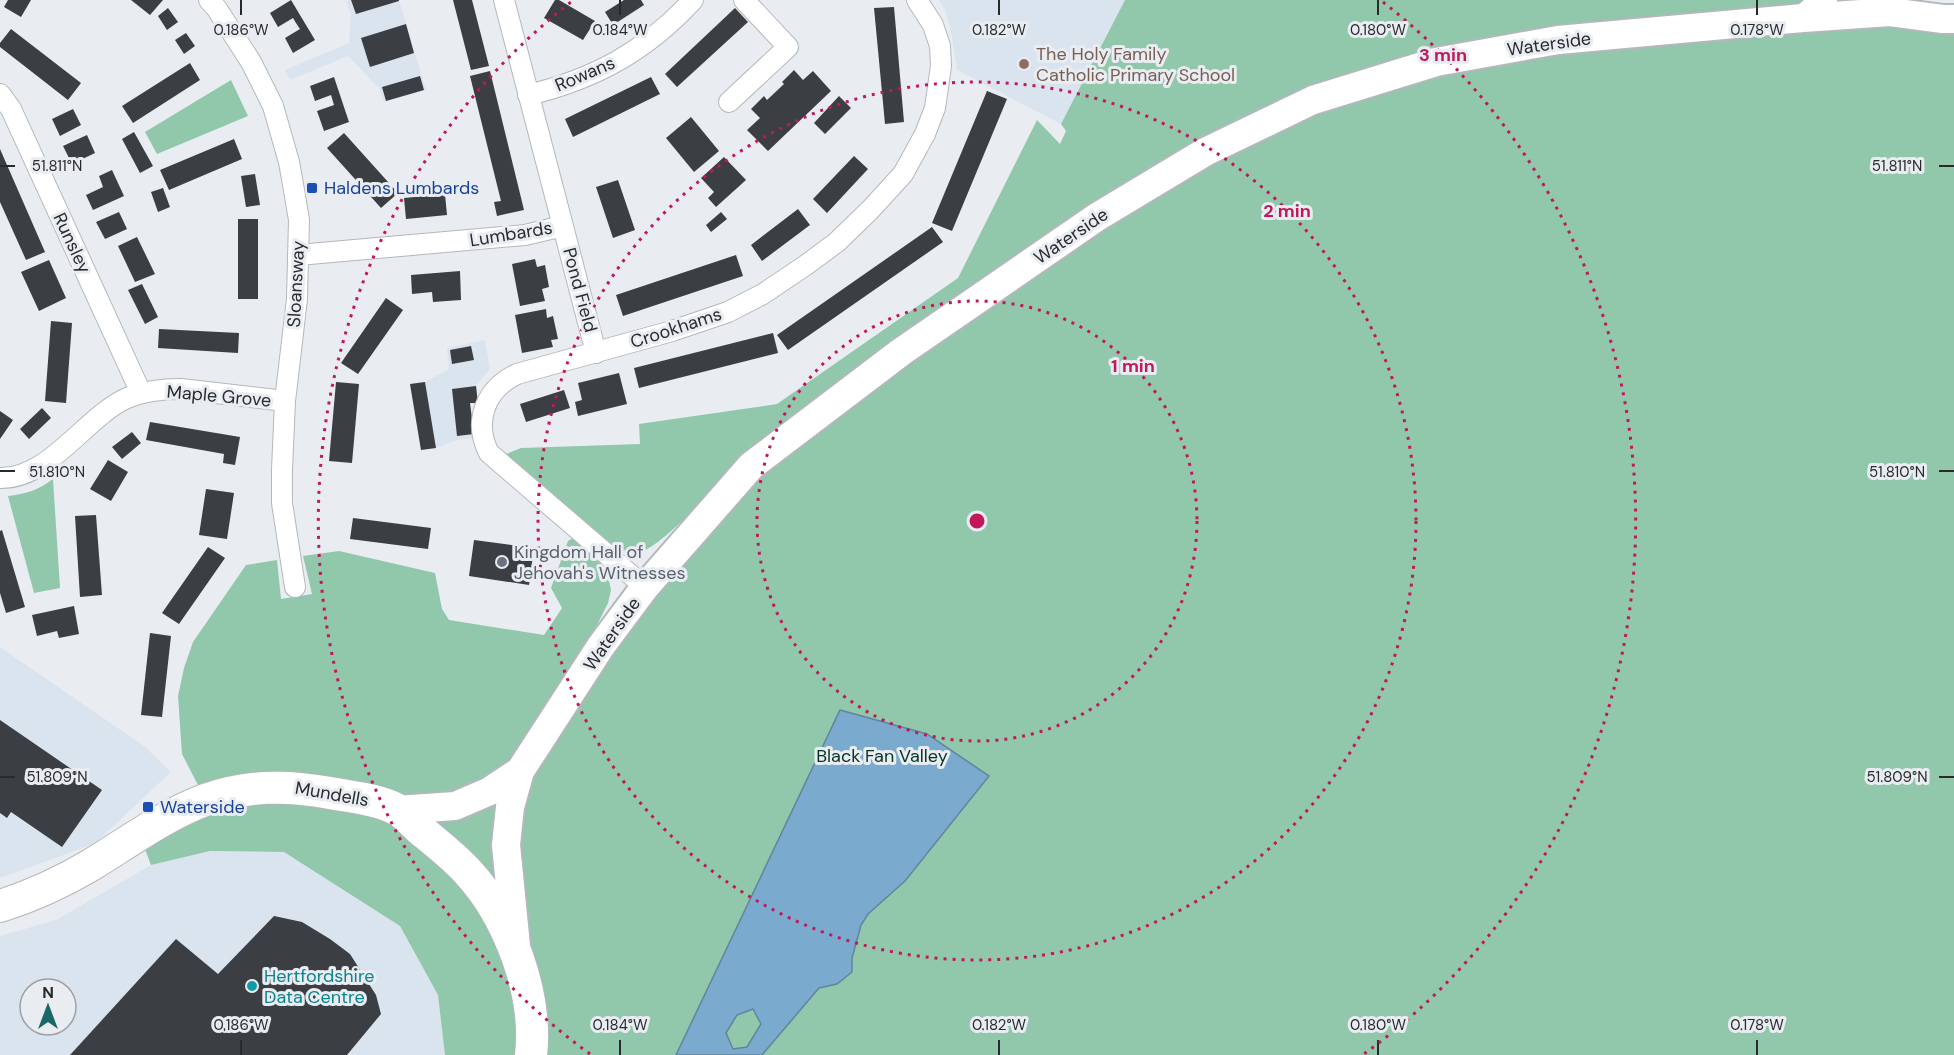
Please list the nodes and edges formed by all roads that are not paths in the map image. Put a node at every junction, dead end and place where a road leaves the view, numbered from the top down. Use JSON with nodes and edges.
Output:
{"nodes":[{"id":1,"x":209,"y":0,"type":"edge"},
{"id":2,"x":504,"y":0,"type":"edge"},
{"id":3,"x":693,"y":0,"type":"edge"},
{"id":4,"x":744,"y":0,"type":"edge"},
{"id":5,"x":917,"y":0,"type":"edge"},
{"id":6,"x":1813,"y":9,"type":"edge"},
{"id":7,"x":1950,"y":21,"type":"edge"},
{"id":8,"x":0,"y":94,"type":"edge"},
{"id":9,"x":528,"y":95,"type":"junction"},
{"id":10,"x":729,"y":102,"type":"dead end"},
{"id":11,"x":563,"y":226,"type":"junction"},
{"id":12,"x":298,"y":255,"type":"junction"},
{"id":13,"x":596,"y":353,"type":"junction"},
{"id":14,"x":141,"y":393,"type":"junction"},
{"id":15,"x":285,"y":401,"type":"junction"},
{"id":16,"x":0,"y":478,"type":"edge"},
{"id":17,"x":295,"y":587,"type":"dead end"},
{"id":18,"x":645,"y":588,"type":"junction"},
{"id":19,"x":520,"y":771,"type":"junction"},
{"id":20,"x":397,"y":810,"type":"junction"},
{"id":21,"x":0,"y":906,"type":"edge"},
{"id":22,"x":516,"y":954,"type":"junction"},
{"id":23,"x":531,"y":1055,"type":"edge"}],
"edges":[{"from":1,"to":12,"type":"street","name":"Sloansway"},
{"from":2,"to":9,"type":"street","name":"Lumbards"},
{"from":3,"to":9,"type":"street","name":"Rowans"},
{"from":4,"to":10,"type":"street"},
{"from":5,"to":13,"type":"street","name":"Crookhams"},
{"from":6,"to":7,"type":"main road","name":"Waterside"},
{"from":6,"to":18,"type":"main road","name":"Waterside"},
{"from":8,"to":14,"type":"street","name":"Runsley"},
{"from":9,"to":11,"type":"street","name":"Lumbards"},
{"from":11,"to":12,"type":"street","name":"Lumbards"},
{"from":11,"to":13,"type":"street","name":"Pond Field"},
{"from":12,"to":15,"type":"street","name":"Sloansway"},
{"from":13,"to":18,"type":"street","name":"Crookhams"},
{"from":14,"to":15,"type":"street","name":"Maple Grove"},
{"from":14,"to":16,"type":"street","name":"Maple Grove"},
{"from":15,"to":17,"type":"street","name":"Sloansway"},
{"from":18,"to":19,"type":"main road","name":"Waterside"},
{"from":19,"to":20,"type":"main road","name":"Waterside"},
{"from":19,"to":22,"type":"main road","name":"Waterside"},
{"from":20,"to":21,"type":"main road","name":"Mundells"},
{"from":20,"to":22,"type":"main road","name":"Mundells"},
{"from":22,"to":23,"type":"main road","name":"Mundells"}]}
